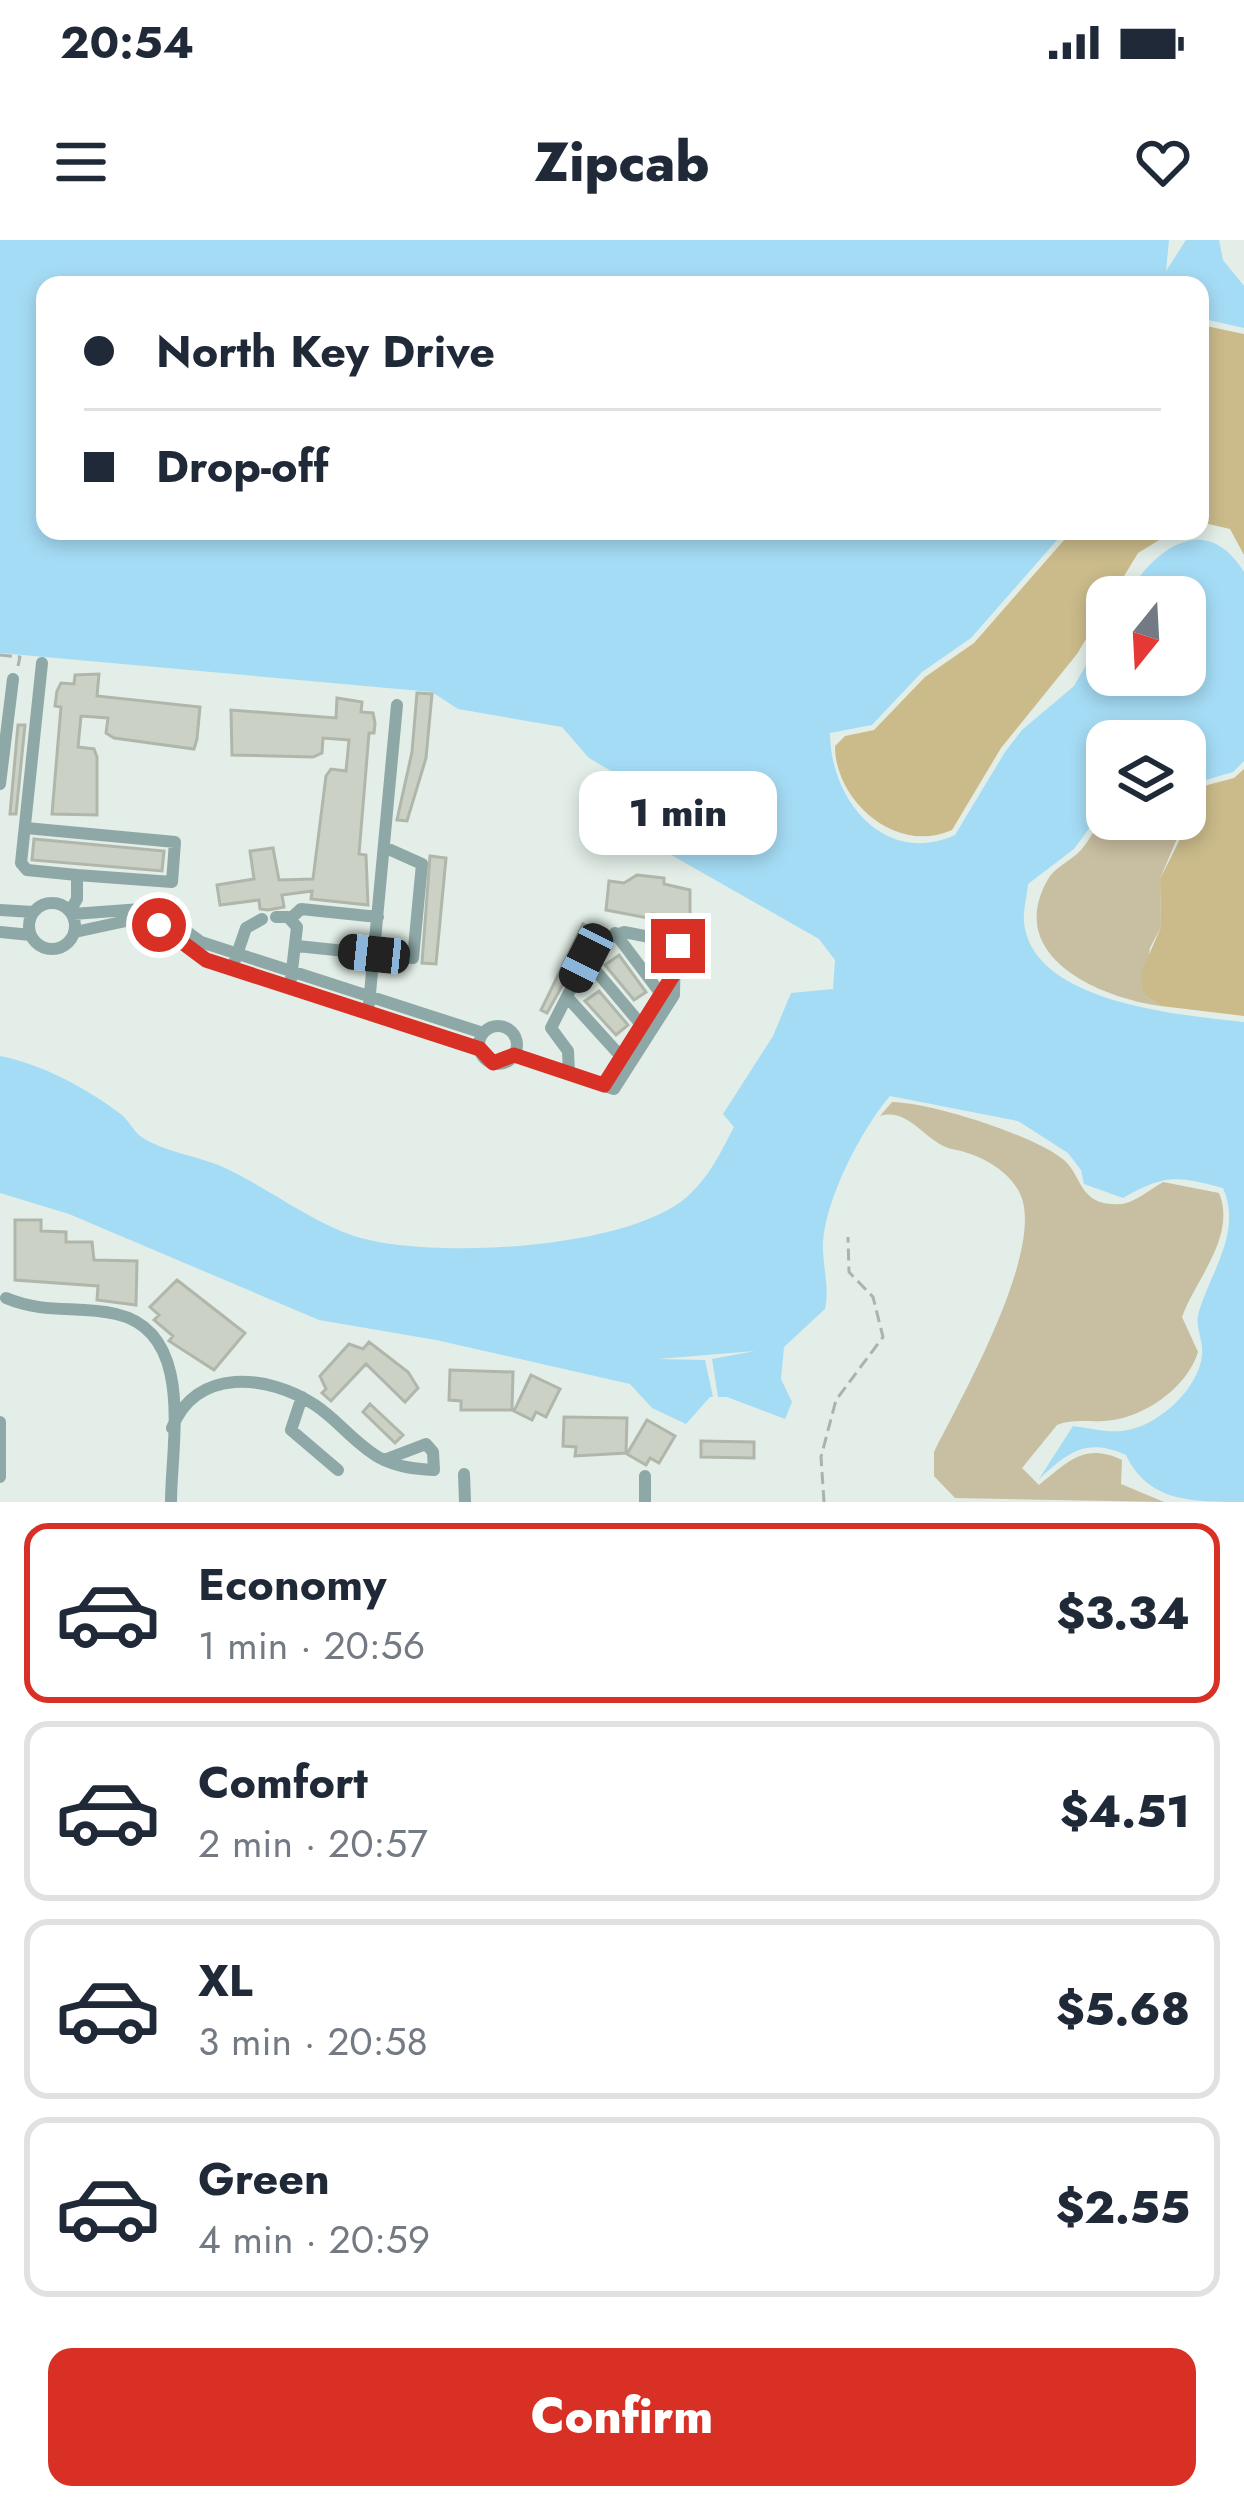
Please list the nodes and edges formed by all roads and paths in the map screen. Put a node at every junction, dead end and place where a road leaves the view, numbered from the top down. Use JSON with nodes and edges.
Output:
{"nodes":[{"id":1,"x":0,"y":656,"type":"edge"},
{"id":2,"x":42,"y":663,"type":"dead end"},
{"id":3,"x":13,"y":679,"type":"joint"},
{"id":4,"x":398,"y":705,"type":"dead end"},
{"id":5,"x":0,"y":784,"type":"edge"},
{"id":6,"x":26,"y":828,"type":"junction"},
{"id":7,"x":384,"y":847,"type":"junction"},
{"id":8,"x":77,"y":875,"type":"junction"},
{"id":9,"x":0,"y":910,"type":"edge"},
{"id":10,"x":33,"y":912,"type":"junction"},
{"id":11,"x":71,"y":912,"type":"junction"},
{"id":12,"x":285,"y":912,"type":"junction"},
{"id":13,"x":378,"y":917,"type":"junction"},
{"id":14,"x":0,"y":932,"type":"edge"},
{"id":15,"x":75,"y":932,"type":"junction"},
{"id":16,"x":615,"y":933,"type":"junction"},
{"id":17,"x":31,"y":934,"type":"junction"},
{"id":18,"x":298,"y":946,"type":"junction"},
{"id":19,"x":374,"y":954,"type":"junction"},
{"id":20,"x":586,"y":958,"type":"junction"},
{"id":21,"x":235,"y":961,"type":"junction"},
{"id":22,"x":291,"y":980,"type":"junction"},
{"id":23,"x":567,"y":997,"type":"junction"},
{"id":24,"x":665,"y":999,"type":"junction"},
{"id":25,"x":369,"y":1004,"type":"junction"},
{"id":26,"x":646,"y":1029,"type":"junction"},
{"id":27,"x":483,"y":1033,"type":"junction"},
{"id":28,"x":480,"y":1049,"type":"junction"},
{"id":29,"x":514,"y":1055,"type":"junction"},
{"id":30,"x":625,"y":1062,"type":"junction"},
{"id":31,"x":568,"y":1073,"type":"junction"},
{"id":32,"x":848,"y":1237,"type":"dead end"},
{"id":33,"x":6,"y":1298,"type":"dead end"},
{"id":34,"x":173,"y":1387,"type":"junction"},
{"id":35,"x":194,"y":1395,"type":"junction"},
{"id":36,"x":302,"y":1397,"type":"junction"},
{"id":37,"x":0,"y":1422,"type":"edge"},
{"id":38,"x":172,"y":1428,"type":"junction"},
{"id":39,"x":1,"y":1457,"type":"edge"},
{"id":40,"x":384,"y":1460,"type":"dead end"},
{"id":41,"x":338,"y":1470,"type":"dead end"},
{"id":42,"x":464,"y":1474,"type":"dead end"},
{"id":43,"x":645,"y":1476,"type":"dead end"},
{"id":44,"x":0,"y":1477,"type":"edge"},
{"id":45,"x":171,"y":1502,"type":"edge"},
{"id":46,"x":465,"y":1502,"type":"edge"},
{"id":47,"x":645,"y":1502,"type":"edge"},
{"id":48,"x":824,"y":1502,"type":"edge"}],
"edges":[{"from":1,"to":3,"type":"path"},
{"from":2,"to":6,"type":"street"},
{"from":3,"to":5,"type":"street"},
{"from":4,"to":7,"type":"street"},
{"from":6,"to":8,"type":"street"},
{"from":6,"to":8,"type":"street"},
{"from":7,"to":13,"type":"street"},
{"from":7,"to":19,"type":"street"},
{"from":8,"to":11,"type":"street"},
{"from":9,"to":10,"type":"street"},
{"from":10,"to":11,"type":"street"},
{"from":10,"to":17,"type":"street"},
{"from":11,"to":15,"type":"street"},
{"from":11,"to":21,"type":"street"},
{"from":12,"to":13,"type":"street"},
{"from":12,"to":18,"type":"street"},
{"from":12,"to":21,"type":"street"},
{"from":13,"to":19,"type":"street"},
{"from":14,"to":17,"type":"street"},
{"from":15,"to":17,"type":"street"},
{"from":15,"to":21,"type":"street"},
{"from":16,"to":20,"type":"street"},
{"from":16,"to":24,"type":"street"},
{"from":16,"to":24,"type":"street"},
{"from":18,"to":19,"type":"street"},
{"from":18,"to":22,"type":"street"},
{"from":19,"to":25,"type":"street"},
{"from":20,"to":23,"type":"street"},
{"from":20,"to":26,"type":"street"},
{"from":21,"to":22,"type":"street"},
{"from":22,"to":25,"type":"street"},
{"from":23,"to":30,"type":"street"},
{"from":23,"to":31,"type":"street"},
{"from":24,"to":26,"type":"street"},
{"from":25,"to":27,"type":"street"},
{"from":25,"to":28,"type":"street"},
{"from":26,"to":30,"type":"street"},
{"from":27,"to":28,"type":"street"},
{"from":27,"to":29,"type":"street"},
{"from":28,"to":29,"type":"street"},
{"from":29,"to":31,"type":"street"},
{"from":30,"to":31,"type":"street"},
{"from":32,"to":48,"type":"path"},
{"from":33,"to":34,"type":"street"},
{"from":34,"to":35,"type":"street"},
{"from":34,"to":38,"type":"street"},
{"from":35,"to":36,"type":"street"},
{"from":35,"to":38,"type":"street"},
{"from":36,"to":40,"type":"street"},
{"from":36,"to":41,"type":"street"},
{"from":37,"to":39,"type":"street"},
{"from":38,"to":45,"type":"street"},
{"from":39,"to":44,"type":"street"},
{"from":42,"to":46,"type":"street"},
{"from":43,"to":47,"type":"street"}]}
